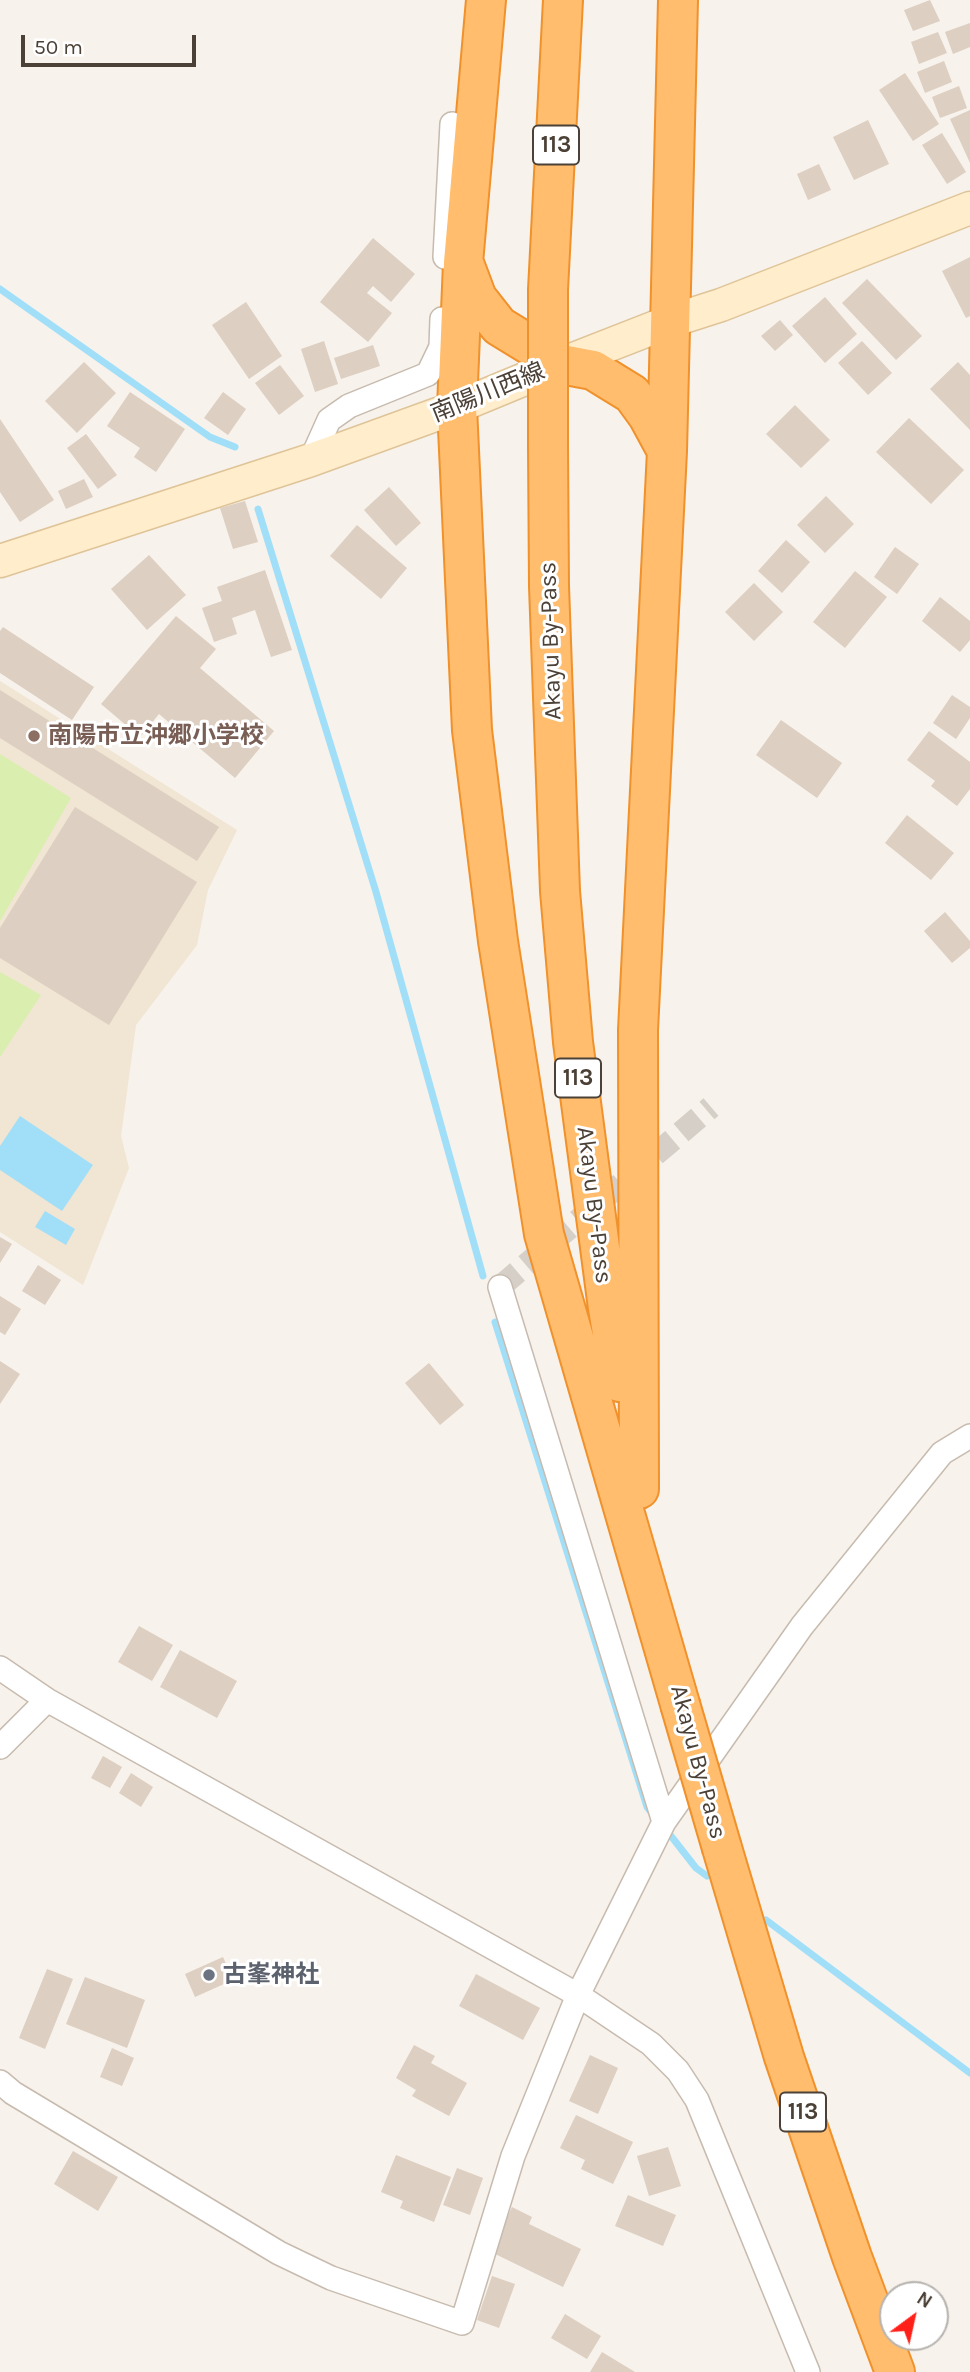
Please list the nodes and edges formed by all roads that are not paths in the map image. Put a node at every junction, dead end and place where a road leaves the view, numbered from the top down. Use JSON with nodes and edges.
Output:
{"nodes":[{"id":1,"x":486,"y":0,"type":"edge"},
{"id":2,"x":563,"y":0,"type":"edge"},
{"id":3,"x":678,"y":0,"type":"edge"},
{"id":4,"x":452,"y":124,"type":"dead end"},
{"id":5,"x":970,"y":208,"type":"edge"},
{"id":6,"x":463,"y":263,"type":"junction"},
{"id":7,"x":671,"y":321,"type":"junction"},
{"id":8,"x":561,"y":364,"type":"junction"},
{"id":9,"x":457,"y":407,"type":"junction"},
{"id":10,"x":667,"y":451,"type":"junction"},
{"id":11,"x":311,"y":460,"type":"junction"},
{"id":12,"x":0,"y":561,"type":"edge"},
{"id":13,"x":500,"y":1287,"type":"dead end"},
{"id":14,"x":970,"y":1436,"type":"edge"},
{"id":15,"x":639,"y":1489,"type":"junction"},
{"id":16,"x":0,"y":1668,"type":"edge"},
{"id":17,"x":47,"y":1700,"type":"junction"},
{"id":18,"x":680,"y":1704,"type":"junction"},
{"id":19,"x":0,"y":1747,"type":"edge"},
{"id":20,"x":664,"y":1822,"type":"junction"},
{"id":21,"x":578,"y":1995,"type":"junction"},
{"id":22,"x":0,"y":2082,"type":"edge"},
{"id":23,"x":808,"y":2372,"type":"edge"},
{"id":24,"x":895,"y":2372,"type":"edge"}],
"edges":[{"from":1,"to":6,"type":"highway"},
{"from":2,"to":15,"type":"highway","name":"Akayu By-Pass","number":"113","bridge":true},
{"from":3,"to":7,"type":"highway"},
{"from":4,"to":11,"type":"street"},
{"from":5,"to":7,"type":"main road","name":"南陽川西線"},
{"from":6,"to":8,"type":"highway"},
{"from":6,"to":9,"type":"highway"},
{"from":7,"to":8,"type":"main road","name":"南陽川西線"},
{"from":7,"to":10,"type":"highway"},
{"from":8,"to":9,"type":"main road","name":"南陽川西線"},
{"from":8,"to":10,"type":"highway"},
{"from":9,"to":11,"type":"main road","name":"南陽川西線"},
{"from":9,"to":18,"type":"highway"},
{"from":10,"to":15,"type":"highway"},
{"from":11,"to":12,"type":"main road","name":"南陽川西線"},
{"from":13,"to":20,"type":"street"},
{"from":14,"to":20,"type":"street"},
{"from":15,"to":18,"type":"highway","name":"Akayu By-Pass","number":"113"},
{"from":16,"to":17,"type":"street"},
{"from":17,"to":19,"type":"street"},
{"from":17,"to":21,"type":"street"},
{"from":18,"to":24,"type":"highway","name":"Akayu By-Pass","number":"113","bridge":true},
{"from":20,"to":21,"type":"street"},
{"from":21,"to":22,"type":"street"},
{"from":21,"to":23,"type":"street"}]}
